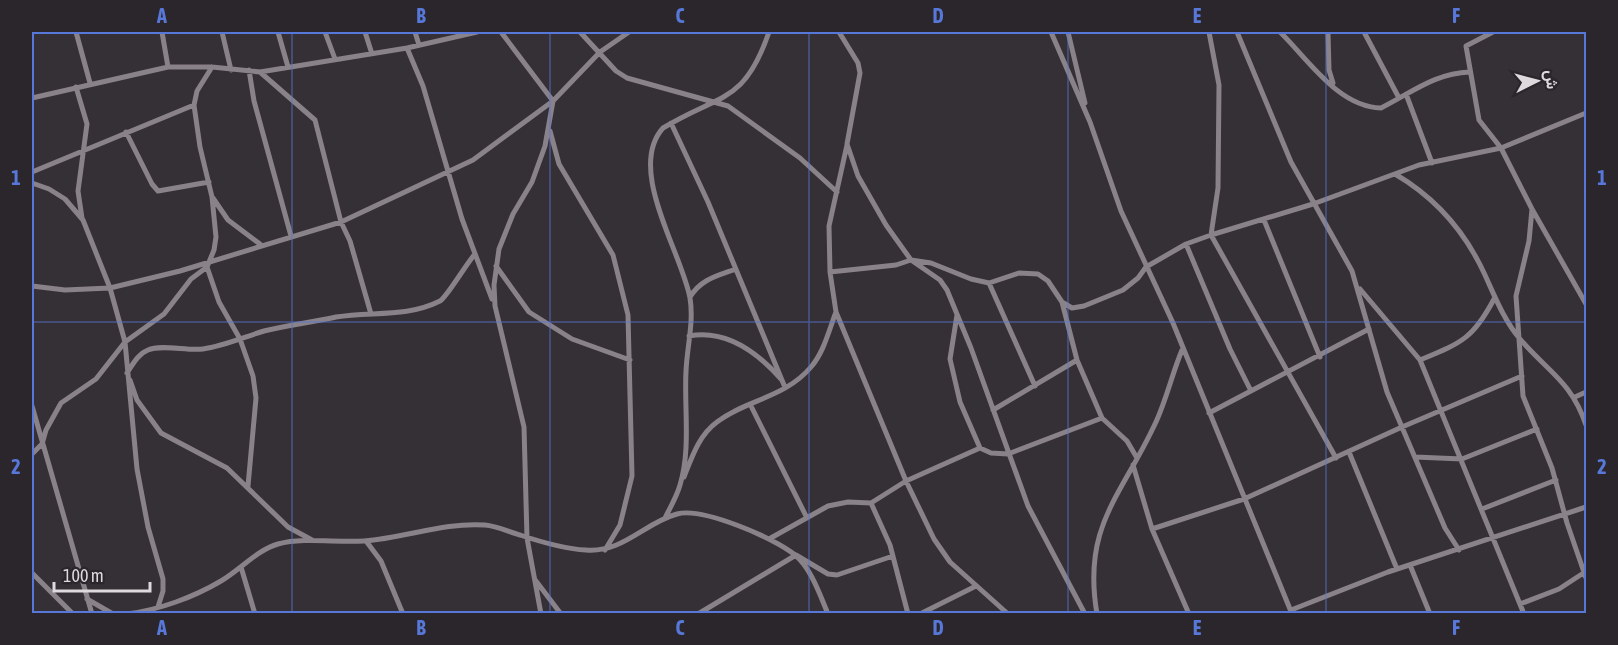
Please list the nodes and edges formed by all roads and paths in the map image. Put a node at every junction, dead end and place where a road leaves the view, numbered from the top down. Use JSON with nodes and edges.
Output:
{"nodes":[{"id":1,"x":76,"y":32,"type":"edge"},
{"id":2,"x":162,"y":32,"type":"edge"},
{"id":3,"x":222,"y":32,"type":"edge"},
{"id":4,"x":278,"y":32,"type":"edge"},
{"id":5,"x":325,"y":32,"type":"edge"},
{"id":6,"x":365,"y":32,"type":"edge"},
{"id":7,"x":415,"y":32,"type":"edge"},
{"id":8,"x":477,"y":32,"type":"edge"},
{"id":9,"x":501,"y":32,"type":"edge"},
{"id":10,"x":580,"y":32,"type":"edge"},
{"id":11,"x":629,"y":32,"type":"edge"},
{"id":12,"x":769,"y":32,"type":"edge"},
{"id":13,"x":839,"y":32,"type":"edge"},
{"id":14,"x":1051,"y":32,"type":"edge"},
{"id":15,"x":1068,"y":32,"type":"edge"},
{"id":16,"x":1209,"y":32,"type":"edge"},
{"id":17,"x":1237,"y":32,"type":"edge"},
{"id":18,"x":1280,"y":32,"type":"edge"},
{"id":19,"x":1328,"y":32,"type":"edge"},
{"id":20,"x":1364,"y":32,"type":"edge"},
{"id":21,"x":1493,"y":32,"type":"edge"},
{"id":22,"x":419,"y":45,"type":"junction"},
{"id":23,"x":407,"y":48,"type":"junction"},
{"id":24,"x":600,"y":52,"type":"junction"},
{"id":25,"x":372,"y":54,"type":"junction"},
{"id":26,"x":335,"y":59,"type":"junction"},
{"id":27,"x":168,"y":67,"type":"junction"},
{"id":28,"x":212,"y":67,"type":"junction"},
{"id":29,"x":288,"y":67,"type":"junction"},
{"id":30,"x":231,"y":70,"type":"junction"},
{"id":31,"x":249,"y":70,"type":"junction"},
{"id":32,"x":260,"y":72,"type":"junction"},
{"id":33,"x":1470,"y":72,"type":"junction"},
{"id":34,"x":90,"y":83,"type":"junction"},
{"id":35,"x":1333,"y":85,"type":"junction"},
{"id":36,"x":76,"y":87,"type":"junction"},
{"id":37,"x":1406,"y":94,"type":"junction"},
{"id":38,"x":32,"y":98,"type":"edge"},
{"id":39,"x":1399,"y":98,"type":"junction"},
{"id":40,"x":553,"y":101,"type":"junction"},
{"id":41,"x":717,"y":102,"type":"junction"},
{"id":42,"x":194,"y":105,"type":"junction"},
{"id":43,"x":1587,"y":113,"type":"edge"},
{"id":44,"x":1090,"y":122,"type":"junction"},
{"id":45,"x":671,"y":123,"type":"junction"},
{"id":46,"x":549,"y":126,"type":"junction"},
{"id":47,"x":126,"y":132,"type":"junction"},
{"id":48,"x":847,"y":144,"type":"junction"},
{"id":49,"x":85,"y":148,"type":"junction"},
{"id":50,"x":1502,"y":148,"type":"junction"},
{"id":51,"x":1432,"y":163,"type":"junction"},
{"id":52,"x":32,"y":172,"type":"edge"},
{"id":53,"x":449,"y":173,"type":"junction"},
{"id":54,"x":1395,"y":174,"type":"junction"},
{"id":55,"x":208,"y":182,"type":"junction"},
{"id":56,"x":32,"y":183,"type":"edge"},
{"id":57,"x":837,"y":192,"type":"junction"},
{"id":58,"x":212,"y":197,"type":"junction"},
{"id":59,"x":1313,"y":204,"type":"junction"},
{"id":60,"x":1532,"y":209,"type":"junction"},
{"id":61,"x":83,"y":220,"type":"junction"},
{"id":62,"x":1264,"y":220,"type":"junction"},
{"id":63,"x":341,"y":222,"type":"junction"},
{"id":64,"x":1210,"y":235,"type":"junction"},
{"id":65,"x":291,"y":236,"type":"junction"},
{"id":66,"x":260,"y":244,"type":"junction"},
{"id":67,"x":1186,"y":244,"type":"junction"},
{"id":68,"x":475,"y":254,"type":"junction"},
{"id":69,"x":911,"y":260,"type":"junction"},
{"id":70,"x":208,"y":264,"type":"junction"},
{"id":71,"x":495,"y":264,"type":"junction"},
{"id":72,"x":1146,"y":267,"type":"junction"},
{"id":73,"x":736,"y":270,"type":"junction"},
{"id":74,"x":830,"y":272,"type":"junction"},
{"id":75,"x":989,"y":283,"type":"junction"},
{"id":76,"x":32,"y":286,"type":"edge"},
{"id":77,"x":1358,"y":286,"type":"junction"},
{"id":78,"x":110,"y":288,"type":"junction"},
{"id":79,"x":690,"y":297,"type":"junction"},
{"id":80,"x":1494,"y":299,"type":"junction"},
{"id":81,"x":1062,"y":302,"type":"junction"},
{"id":82,"x":1587,"y":304,"type":"edge"},
{"id":83,"x":495,"y":306,"type":"junction"},
{"id":84,"x":836,"y":312,"type":"junction"},
{"id":85,"x":371,"y":314,"type":"junction"},
{"id":86,"x":957,"y":314,"type":"junction"},
{"id":87,"x":1368,"y":329,"type":"junction"},
{"id":88,"x":689,"y":336,"type":"junction"},
{"id":89,"x":240,"y":339,"type":"junction"},
{"id":90,"x":1519,"y":339,"type":"junction"},
{"id":91,"x":125,"y":342,"type":"junction"},
{"id":92,"x":1183,"y":350,"type":"junction"},
{"id":93,"x":1320,"y":357,"type":"junction"},
{"id":94,"x":630,"y":360,"type":"junction"},
{"id":95,"x":1077,"y":360,"type":"junction"},
{"id":96,"x":1420,"y":360,"type":"junction"},
{"id":97,"x":127,"y":373,"type":"junction"},
{"id":98,"x":1288,"y":373,"type":"junction"},
{"id":99,"x":1522,"y":376,"type":"junction"},
{"id":100,"x":791,"y":384,"type":"junction"},
{"id":101,"x":784,"y":385,"type":"junction"},
{"id":102,"x":1035,"y":386,"type":"junction"},
{"id":103,"x":1251,"y":392,"type":"junction"},
{"id":104,"x":1587,"y":392,"type":"edge"},
{"id":105,"x":1575,"y":397,"type":"junction"},
{"id":106,"x":32,"y":406,"type":"edge"},
{"id":107,"x":751,"y":406,"type":"junction"},
{"id":108,"x":993,"y":410,"type":"junction"},
{"id":109,"x":1442,"y":411,"type":"junction"},
{"id":110,"x":1209,"y":413,"type":"junction"},
{"id":111,"x":1102,"y":418,"type":"junction"},
{"id":112,"x":1587,"y":425,"type":"edge"},
{"id":113,"x":1402,"y":427,"type":"junction"},
{"id":114,"x":1537,"y":429,"type":"junction"},
{"id":115,"x":42,"y":444,"type":"junction"},
{"id":116,"x":980,"y":448,"type":"junction"},
{"id":117,"x":1350,"y":452,"type":"junction"},
{"id":118,"x":1008,"y":453,"type":"junction"},
{"id":119,"x":32,"y":454,"type":"edge"},
{"id":120,"x":1137,"y":458,"type":"junction"},
{"id":121,"x":1336,"y":458,"type":"junction"},
{"id":122,"x":1415,"y":458,"type":"junction"},
{"id":123,"x":1462,"y":459,"type":"junction"},
{"id":124,"x":1133,"y":465,"type":"junction"},
{"id":125,"x":1556,"y":480,"type":"junction"},
{"id":126,"x":906,"y":481,"type":"junction"},
{"id":127,"x":248,"y":486,"type":"junction"},
{"id":128,"x":680,"y":486,"type":"junction"},
{"id":129,"x":1244,"y":499,"type":"junction"},
{"id":130,"x":872,"y":503,"type":"junction"},
{"id":131,"x":1587,"y":507,"type":"edge"},
{"id":132,"x":1482,"y":509,"type":"junction"},
{"id":133,"x":1564,"y":513,"type":"junction"},
{"id":134,"x":665,"y":518,"type":"junction"},
{"id":135,"x":807,"y":518,"type":"junction"},
{"id":136,"x":1152,"y":530,"type":"junction"},
{"id":137,"x":527,"y":538,"type":"junction"},
{"id":138,"x":1494,"y":538,"type":"junction"},
{"id":139,"x":769,"y":539,"type":"junction"},
{"id":140,"x":366,"y":541,"type":"junction"},
{"id":141,"x":315,"y":542,"type":"junction"},
{"id":142,"x":605,"y":550,"type":"junction"},
{"id":143,"x":1459,"y":550,"type":"junction"},
{"id":144,"x":796,"y":555,"type":"junction"},
{"id":145,"x":893,"y":556,"type":"junction"},
{"id":146,"x":1410,"y":565,"type":"junction"},
{"id":147,"x":241,"y":567,"type":"junction"},
{"id":148,"x":1397,"y":569,"type":"junction"},
{"id":149,"x":32,"y":573,"type":"edge"},
{"id":150,"x":1586,"y":574,"type":"edge"},
{"id":151,"x":535,"y":579,"type":"junction"},
{"id":152,"x":976,"y":586,"type":"junction"},
{"id":153,"x":85,"y":598,"type":"junction"},
{"id":154,"x":1520,"y":604,"type":"junction"},
{"id":155,"x":158,"y":606,"type":"junction"},
{"id":156,"x":1292,"y":612,"type":"edge"},
{"id":157,"x":73,"y":614,"type":"edge"},
{"id":158,"x":92,"y":614,"type":"edge"},
{"id":159,"x":113,"y":614,"type":"edge"},
{"id":160,"x":127,"y":614,"type":"edge"},
{"id":161,"x":255,"y":614,"type":"edge"},
{"id":162,"x":403,"y":614,"type":"edge"},
{"id":163,"x":541,"y":614,"type":"edge"},
{"id":164,"x":561,"y":614,"type":"edge"},
{"id":165,"x":698,"y":614,"type":"edge"},
{"id":166,"x":828,"y":614,"type":"edge"},
{"id":167,"x":908,"y":614,"type":"edge"},
{"id":168,"x":920,"y":614,"type":"edge"},
{"id":169,"x":1008,"y":614,"type":"edge"},
{"id":170,"x":1084,"y":614,"type":"edge"},
{"id":171,"x":1098,"y":614,"type":"edge"},
{"id":172,"x":1189,"y":614,"type":"edge"},
{"id":173,"x":1430,"y":614,"type":"edge"},
{"id":174,"x":1524,"y":614,"type":"edge"}],
"edges":[{"from":1,"to":34,"type":"street"},
{"from":2,"to":27,"type":"street"},
{"from":3,"to":30,"type":"street"},
{"from":4,"to":29,"type":"street"},
{"from":5,"to":26,"type":"street"},
{"from":6,"to":25,"type":"street"},
{"from":7,"to":22,"type":"street"},
{"from":8,"to":22,"type":"street"},
{"from":9,"to":40,"type":"street"},
{"from":10,"to":24,"type":"street"},
{"from":11,"to":24,"type":"street"},
{"from":12,"to":41,"type":"street"},
{"from":13,"to":48,"type":"street"},
{"from":14,"to":44,"type":"street"},
{"from":15,"to":44,"type":"street"},
{"from":16,"to":64,"type":"street"},
{"from":17,"to":59,"type":"street"},
{"from":18,"to":35,"type":"street"},
{"from":19,"to":35,"type":"street"},
{"from":20,"to":39,"type":"street"},
{"from":21,"to":33,"type":"street"},
{"from":22,"to":23,"type":"street"},
{"from":23,"to":25,"type":"street"},
{"from":23,"to":53,"type":"street"},
{"from":24,"to":40,"type":"street"},
{"from":24,"to":41,"type":"street"},
{"from":25,"to":26,"type":"street"},
{"from":26,"to":29,"type":"street"},
{"from":27,"to":28,"type":"street"},
{"from":27,"to":34,"type":"street"},
{"from":28,"to":30,"type":"street"},
{"from":28,"to":42,"type":"street"},
{"from":29,"to":32,"type":"street"},
{"from":30,"to":31,"type":"street"},
{"from":31,"to":32,"type":"street"},
{"from":31,"to":65,"type":"street"},
{"from":32,"to":63,"type":"street"},
{"from":33,"to":37,"type":"street"},
{"from":33,"to":50,"type":"street"},
{"from":34,"to":36,"type":"street"},
{"from":35,"to":39,"type":"street"},
{"from":36,"to":38,"type":"street"},
{"from":36,"to":49,"type":"street"},
{"from":37,"to":39,"type":"street"},
{"from":37,"to":51,"type":"street"},
{"from":40,"to":46,"type":"street"},
{"from":40,"to":53,"type":"street"},
{"from":41,"to":45,"type":"street"},
{"from":41,"to":57,"type":"street"},
{"from":42,"to":47,"type":"street"},
{"from":42,"to":55,"type":"street"},
{"from":43,"to":50,"type":"street"},
{"from":44,"to":72,"type":"street"},
{"from":45,"to":73,"type":"street"},
{"from":45,"to":79,"type":"street"},
{"from":46,"to":71,"type":"street"},
{"from":46,"to":94,"type":"street"},
{"from":47,"to":49,"type":"street"},
{"from":47,"to":55,"type":"street"},
{"from":48,"to":57,"type":"street"},
{"from":48,"to":69,"type":"street"},
{"from":49,"to":52,"type":"street"},
{"from":49,"to":61,"type":"street"},
{"from":50,"to":51,"type":"street"},
{"from":50,"to":60,"type":"street"},
{"from":51,"to":54,"type":"street"},
{"from":53,"to":63,"type":"street"},
{"from":53,"to":68,"type":"street"},
{"from":54,"to":59,"type":"street"},
{"from":54,"to":80,"type":"street"},
{"from":55,"to":58,"type":"street"},
{"from":56,"to":61,"type":"street"},
{"from":57,"to":74,"type":"street"},
{"from":58,"to":66,"type":"street"},
{"from":58,"to":70,"type":"street"},
{"from":59,"to":62,"type":"street"},
{"from":59,"to":77,"type":"street"},
{"from":60,"to":82,"type":"street"},
{"from":60,"to":90,"type":"street"},
{"from":61,"to":78,"type":"street"},
{"from":62,"to":64,"type":"street"},
{"from":62,"to":93,"type":"street"},
{"from":63,"to":65,"type":"street"},
{"from":63,"to":85,"type":"street"},
{"from":64,"to":67,"type":"street"},
{"from":64,"to":98,"type":"street"},
{"from":65,"to":66,"type":"street"},
{"from":66,"to":70,"type":"street"},
{"from":67,"to":72,"type":"street"},
{"from":67,"to":103,"type":"street"},
{"from":68,"to":83,"type":"street"},
{"from":68,"to":85,"type":"street"},
{"from":69,"to":74,"type":"street"},
{"from":69,"to":75,"type":"street"},
{"from":69,"to":86,"type":"street"},
{"from":70,"to":78,"type":"street"},
{"from":70,"to":89,"type":"street"},
{"from":70,"to":91,"type":"street"},
{"from":71,"to":83,"type":"street"},
{"from":71,"to":94,"type":"street"},
{"from":72,"to":81,"type":"street"},
{"from":72,"to":92,"type":"street"},
{"from":73,"to":79,"type":"street"},
{"from":73,"to":101,"type":"street"},
{"from":74,"to":84,"type":"street"},
{"from":75,"to":81,"type":"street"},
{"from":75,"to":102,"type":"street"},
{"from":76,"to":78,"type":"street"},
{"from":77,"to":87,"type":"street"},
{"from":77,"to":96,"type":"street"},
{"from":78,"to":91,"type":"street"},
{"from":79,"to":88,"type":"street"},
{"from":80,"to":90,"type":"street"},
{"from":80,"to":96,"type":"street"},
{"from":81,"to":95,"type":"street"},
{"from":83,"to":137,"type":"street"},
{"from":84,"to":100,"type":"street"},
{"from":84,"to":126,"type":"street"},
{"from":85,"to":89,"type":"street"},
{"from":86,"to":108,"type":"street"},
{"from":86,"to":116,"type":"street"},
{"from":87,"to":93,"type":"street"},
{"from":87,"to":113,"type":"street"},
{"from":88,"to":101,"type":"street"},
{"from":88,"to":128,"type":"street"},
{"from":89,"to":97,"type":"street"},
{"from":89,"to":127,"type":"street"},
{"from":90,"to":99,"type":"street"},
{"from":90,"to":105,"type":"street"},
{"from":91,"to":97,"type":"street"},
{"from":91,"to":115,"type":"street"},
{"from":92,"to":110,"type":"street"},
{"from":92,"to":120,"type":"street"},
{"from":93,"to":98,"type":"street"},
{"from":94,"to":142,"type":"street"},
{"from":95,"to":102,"type":"street"},
{"from":95,"to":111,"type":"street"},
{"from":96,"to":109,"type":"street"},
{"from":97,"to":127,"type":"street"},
{"from":97,"to":155,"type":"street"},
{"from":98,"to":103,"type":"street"},
{"from":98,"to":121,"type":"street"},
{"from":99,"to":109,"type":"street"},
{"from":99,"to":114,"type":"street"},
{"from":100,"to":101,"type":"street"},
{"from":100,"to":107,"type":"street"},
{"from":102,"to":108,"type":"street"},
{"from":103,"to":110,"type":"street"},
{"from":104,"to":105,"type":"street"},
{"from":105,"to":112,"type":"street"},
{"from":106,"to":115,"type":"street"},
{"from":107,"to":128,"type":"street"},
{"from":107,"to":135,"type":"street"},
{"from":108,"to":118,"type":"street"},
{"from":109,"to":113,"type":"street"},
{"from":109,"to":123,"type":"street"},
{"from":110,"to":129,"type":"street"},
{"from":111,"to":118,"type":"street"},
{"from":111,"to":120,"type":"street"},
{"from":113,"to":117,"type":"street"},
{"from":113,"to":122,"type":"street"},
{"from":114,"to":123,"type":"street"},
{"from":114,"to":125,"type":"street"},
{"from":115,"to":119,"type":"street"},
{"from":115,"to":153,"type":"street"},
{"from":116,"to":118,"type":"street"},
{"from":116,"to":126,"type":"street"},
{"from":117,"to":121,"type":"street"},
{"from":117,"to":148,"type":"street"},
{"from":118,"to":170,"type":"street"},
{"from":120,"to":124,"type":"street"},
{"from":121,"to":129,"type":"street"},
{"from":122,"to":123,"type":"street"},
{"from":122,"to":143,"type":"street"},
{"from":123,"to":132,"type":"street"},
{"from":124,"to":136,"type":"street"},
{"from":124,"to":171,"type":"street"},
{"from":125,"to":132,"type":"street"},
{"from":125,"to":133,"type":"street"},
{"from":126,"to":130,"type":"street"},
{"from":126,"to":152,"type":"street"},
{"from":127,"to":141,"type":"street"},
{"from":128,"to":134,"type":"street"},
{"from":129,"to":136,"type":"street"},
{"from":129,"to":156,"type":"street"},
{"from":130,"to":135,"type":"street"},
{"from":130,"to":145,"type":"street"},
{"from":131,"to":133,"type":"street"},
{"from":132,"to":138,"type":"street"},
{"from":133,"to":138,"type":"street"},
{"from":133,"to":150,"type":"street"},
{"from":134,"to":139,"type":"street"},
{"from":134,"to":142,"type":"street"},
{"from":135,"to":139,"type":"street"},
{"from":136,"to":172,"type":"street"},
{"from":137,"to":140,"type":"street"},
{"from":137,"to":142,"type":"street"},
{"from":137,"to":151,"type":"street"},
{"from":138,"to":143,"type":"street"},
{"from":138,"to":154,"type":"street"},
{"from":139,"to":144,"type":"street"},
{"from":140,"to":141,"type":"street"},
{"from":140,"to":162,"type":"street"},
{"from":141,"to":147,"type":"street"},
{"from":143,"to":146,"type":"street"},
{"from":144,"to":145,"type":"street"},
{"from":144,"to":165,"type":"street"},
{"from":144,"to":166,"type":"street"},
{"from":145,"to":167,"type":"street"},
{"from":146,"to":148,"type":"street"},
{"from":146,"to":173,"type":"street"},
{"from":147,"to":155,"type":"street"},
{"from":147,"to":161,"type":"street"},
{"from":148,"to":156,"type":"street"},
{"from":149,"to":157,"type":"street"},
{"from":150,"to":154,"type":"street"},
{"from":151,"to":163,"type":"street"},
{"from":151,"to":164,"type":"street"},
{"from":152,"to":168,"type":"street"},
{"from":152,"to":169,"type":"street"},
{"from":153,"to":158,"type":"street"},
{"from":153,"to":159,"type":"street"},
{"from":154,"to":174,"type":"street"},
{"from":155,"to":160,"type":"street"}]}
